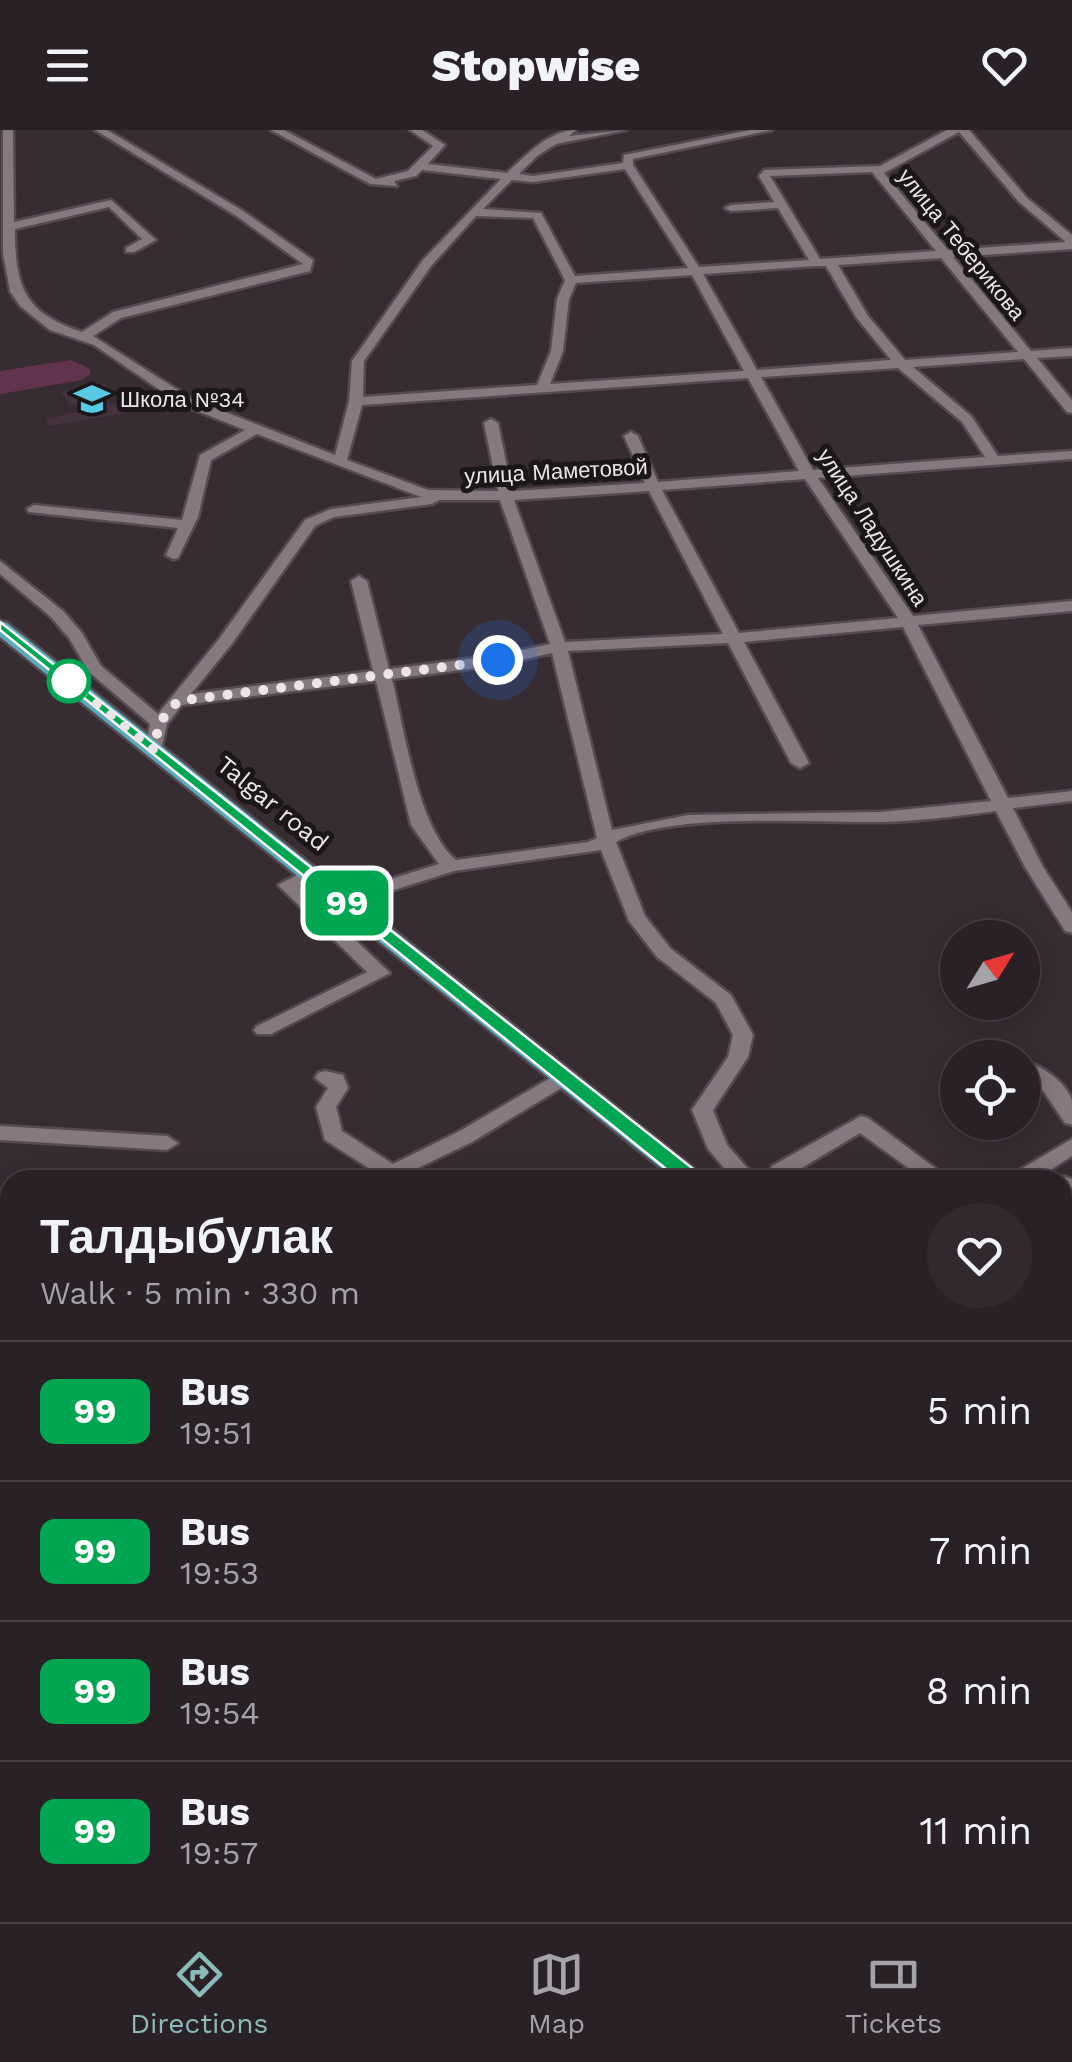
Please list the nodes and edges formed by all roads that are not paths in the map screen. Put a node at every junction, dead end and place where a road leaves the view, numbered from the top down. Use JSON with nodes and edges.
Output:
{"nodes":[{"id":1,"x":100,"y":130,"type":"edge"},
{"id":2,"x":276,"y":130,"type":"edge"},
{"id":3,"x":415,"y":130,"type":"edge"},
{"id":4,"x":571,"y":130,"type":"edge"},
{"id":5,"x":621,"y":130,"type":"edge"},
{"id":6,"x":767,"y":130,"type":"edge"},
{"id":7,"x":929,"y":130,"type":"edge"},
{"id":8,"x":956,"y":131,"type":"edge"},
{"id":9,"x":4,"y":136,"type":"edge"},
{"id":10,"x":551,"y":142,"type":"junction"},
{"id":11,"x":628,"y":161,"type":"junction"},
{"id":12,"x":420,"y":166,"type":"junction"},
{"id":13,"x":878,"y":169,"type":"junction"},
{"id":14,"x":510,"y":175,"type":"junction"},
{"id":15,"x":374,"y":182,"type":"junction"},
{"id":16,"x":393,"y":184,"type":"dead end"},
{"id":17,"x":779,"y":205,"type":"junction"},
{"id":18,"x":731,"y":208,"type":"dead end"},
{"id":19,"x":473,"y":212,"type":"junction"},
{"id":20,"x":9,"y":228,"type":"junction"},
{"id":21,"x":1072,"y":243,"type":"edge"},
{"id":22,"x":130,"y":250,"type":"dead end"},
{"id":23,"x":948,"y":256,"type":"junction"},
{"id":24,"x":831,"y":263,"type":"junction"},
{"id":25,"x":817,"y":264,"type":"junction"},
{"id":26,"x":696,"y":270,"type":"junction"},
{"id":27,"x":571,"y":280,"type":"junction"},
{"id":28,"x":85,"y":336,"type":"junction"},
{"id":29,"x":1072,"y":352,"type":"edge"},
{"id":30,"x":1026,"y":355,"type":"junction"},
{"id":31,"x":900,"y":363,"type":"junction"},
{"id":32,"x":753,"y":372,"type":"junction"},
{"id":33,"x":543,"y":386,"type":"junction"},
{"id":34,"x":356,"y":401,"type":"junction"},
{"id":35,"x":1072,"y":410,"type":"edge"},
{"id":36,"x":492,"y":423,"type":"dead end"},
{"id":37,"x":255,"y":430,"type":"junction"},
{"id":38,"x":631,"y":436,"type":"dead end"},
{"id":39,"x":1072,"y":454,"type":"edge"},
{"id":40,"x":993,"y":460,"type":"junction"},
{"id":41,"x":340,"y":461,"type":"junction"},
{"id":42,"x":808,"y":474,"type":"junction"},
{"id":43,"x":653,"y":486,"type":"junction"},
{"id":44,"x":506,"y":496,"type":"junction"},
{"id":45,"x":456,"y":497,"type":"junction"},
{"id":46,"x":34,"y":509,"type":"dead end"},
{"id":47,"x":187,"y":525,"type":"junction"},
{"id":48,"x":172,"y":555,"type":"dead end"},
{"id":49,"x":0,"y":566,"type":"edge"},
{"id":50,"x":359,"y":580,"type":"dead end"},
{"id":51,"x":1072,"y":606,"type":"edge"},
{"id":52,"x":907,"y":619,"type":"junction"},
{"id":53,"x":0,"y":627,"type":"edge"},
{"id":54,"x":733,"y":638,"type":"junction"},
{"id":55,"x":559,"y":647,"type":"junction"},
{"id":56,"x":0,"y":648,"type":"edge"},
{"id":57,"x":34,"y":654,"type":"junction"},
{"id":58,"x":382,"y":674,"type":"junction"},
{"id":59,"x":178,"y":701,"type":"junction"},
{"id":60,"x":159,"y":723,"type":"junction"},
{"id":61,"x":154,"y":750,"type":"junction"},
{"id":62,"x":800,"y":762,"type":"dead end"},
{"id":63,"x":1072,"y":796,"type":"edge"},
{"id":64,"x":1001,"y":802,"type":"junction"},
{"id":65,"x":606,"y":836,"type":"junction"},
{"id":66,"x":452,"y":866,"type":"junction"},
{"id":67,"x":310,"y":874,"type":"junction"},
{"id":68,"x":342,"y":900,"type":"junction"},
{"id":69,"x":1072,"y":927,"type":"edge"},
{"id":70,"x":264,"y":1030,"type":"dead end"},
{"id":71,"x":1040,"y":1075,"type":"edge"},
{"id":72,"x":564,"y":1077,"type":"junction"},
{"id":73,"x":325,"y":1078,"type":"dead end"},
{"id":74,"x":1072,"y":1118,"type":"edge"},
{"id":75,"x":0,"y":1134,"type":"edge"},
{"id":76,"x":167,"y":1143,"type":"dead end"},
{"id":77,"x":1072,"y":1146,"type":"edge"},
{"id":78,"x":1039,"y":1166,"type":"junction"},
{"id":79,"x":387,"y":1170,"type":"edge"},
{"id":80,"x":398,"y":1170,"type":"edge"},
{"id":81,"x":681,"y":1170,"type":"edge"},
{"id":82,"x":736,"y":1170,"type":"edge"},
{"id":83,"x":782,"y":1170,"type":"edge"},
{"id":84,"x":926,"y":1170,"type":"edge"},
{"id":85,"x":1033,"y":1170,"type":"edge"},
{"id":86,"x":1045,"y":1170,"type":"edge"}],
"edges":[{"from":1,"to":28,"type":"street"},
{"from":2,"to":15,"type":"street"},
{"from":3,"to":12,"type":"street"},
{"from":4,"to":10,"type":"street"},
{"from":5,"to":10,"type":"street"},
{"from":6,"to":11,"type":"street"},
{"from":7,"to":8,"type":"street"},
{"from":8,"to":13,"type":"street","name":"улица Теберикова"},
{"from":8,"to":21,"type":"street"},
{"from":9,"to":20,"type":"street","name":"улица Маметовой"},
{"from":10,"to":14,"type":"street"},
{"from":11,"to":14,"type":"street"},
{"from":11,"to":26,"type":"street","name":"улица Ладушкина"},
{"from":12,"to":14,"type":"street"},
{"from":12,"to":15,"type":"street"},
{"from":13,"to":17,"type":"street"},
{"from":13,"to":23,"type":"street","name":"улица Теберикова"},
{"from":14,"to":19,"type":"street"},
{"from":15,"to":16,"type":"street"},
{"from":17,"to":18,"type":"street"},
{"from":17,"to":25,"type":"street"},
{"from":19,"to":27,"type":"street"},
{"from":19,"to":34,"type":"street"},
{"from":20,"to":22,"type":"street"},
{"from":20,"to":28,"type":"street","name":"улица Маметовой"},
{"from":21,"to":23,"type":"street"},
{"from":23,"to":24,"type":"street"},
{"from":23,"to":30,"type":"street","name":"улица Теберикова"},
{"from":24,"to":25,"type":"street"},
{"from":24,"to":31,"type":"street"},
{"from":25,"to":26,"type":"street"},
{"from":26,"to":27,"type":"street"},
{"from":26,"to":32,"type":"street","name":"улица Ладушкина"},
{"from":27,"to":33,"type":"street"},
{"from":28,"to":37,"type":"street","name":"улица Маметовой"},
{"from":29,"to":30,"type":"street"},
{"from":30,"to":31,"type":"street"},
{"from":30,"to":35,"type":"street","name":"улица Теберикова"},
{"from":31,"to":32,"type":"street"},
{"from":31,"to":40,"type":"street"},
{"from":32,"to":33,"type":"street"},
{"from":32,"to":42,"type":"street","name":"улица Ладушкина"},
{"from":33,"to":34,"type":"street"},
{"from":34,"to":41,"type":"street"},
{"from":36,"to":44,"type":"street"},
{"from":37,"to":41,"type":"street","name":"улица Маметовой"},
{"from":37,"to":47,"type":"street"},
{"from":38,"to":43,"type":"street"},
{"from":39,"to":40,"type":"street","name":"улица Маметовой"},
{"from":40,"to":42,"type":"street","name":"улица Маметовой"},
{"from":41,"to":45,"type":"street","name":"улица Маметовой"},
{"from":42,"to":43,"type":"street","name":"улица Маметовой"},
{"from":42,"to":52,"type":"street","name":"улица Ладушкина"},
{"from":43,"to":44,"type":"street","name":"улица Маметовой"},
{"from":43,"to":54,"type":"street"},
{"from":44,"to":45,"type":"street","name":"улица Маметовой"},
{"from":44,"to":55,"type":"street"},
{"from":45,"to":59,"type":"street"},
{"from":46,"to":47,"type":"street"},
{"from":47,"to":48,"type":"street"},
{"from":49,"to":60,"type":"street"},
{"from":50,"to":58,"type":"street"},
{"from":51,"to":52,"type":"street"},
{"from":52,"to":54,"type":"street"},
{"from":52,"to":64,"type":"street","name":"улица Ладушкина"},
{"from":53,"to":57,"type":"main road","name":"Talgar road"},
{"from":54,"to":55,"type":"street"},
{"from":54,"to":62,"type":"street"},
{"from":55,"to":58,"type":"street"},
{"from":55,"to":65,"type":"street"},
{"from":56,"to":57,"type":"main road"},
{"from":57,"to":61,"type":"main road","name":"Talgar road"},
{"from":58,"to":59,"type":"street"},
{"from":58,"to":66,"type":"street"},
{"from":59,"to":60,"type":"street"},
{"from":60,"to":61,"type":"street"},
{"from":61,"to":67,"type":"main road","name":"Talgar road"},
{"from":63,"to":64,"type":"street"},
{"from":64,"to":65,"type":"street"},
{"from":64,"to":69,"type":"street","name":"улица Ладушкина"},
{"from":65,"to":66,"type":"street"},
{"from":65,"to":82,"type":"street"},
{"from":66,"to":68,"type":"street"},
{"from":67,"to":68,"type":"main road","name":"Talgar road"},
{"from":67,"to":70,"type":"street"},
{"from":68,"to":72,"type":"main road","name":"Talgar road"},
{"from":71,"to":74,"type":"street"},
{"from":72,"to":80,"type":"street"},
{"from":72,"to":81,"type":"main road","name":"Talgar road"},
{"from":73,"to":79,"type":"street"},
{"from":75,"to":76,"type":"street"},
{"from":77,"to":78,"type":"street"},
{"from":78,"to":85,"type":"street"},
{"from":78,"to":86,"type":"street"},
{"from":83,"to":84,"type":"street"}]}
